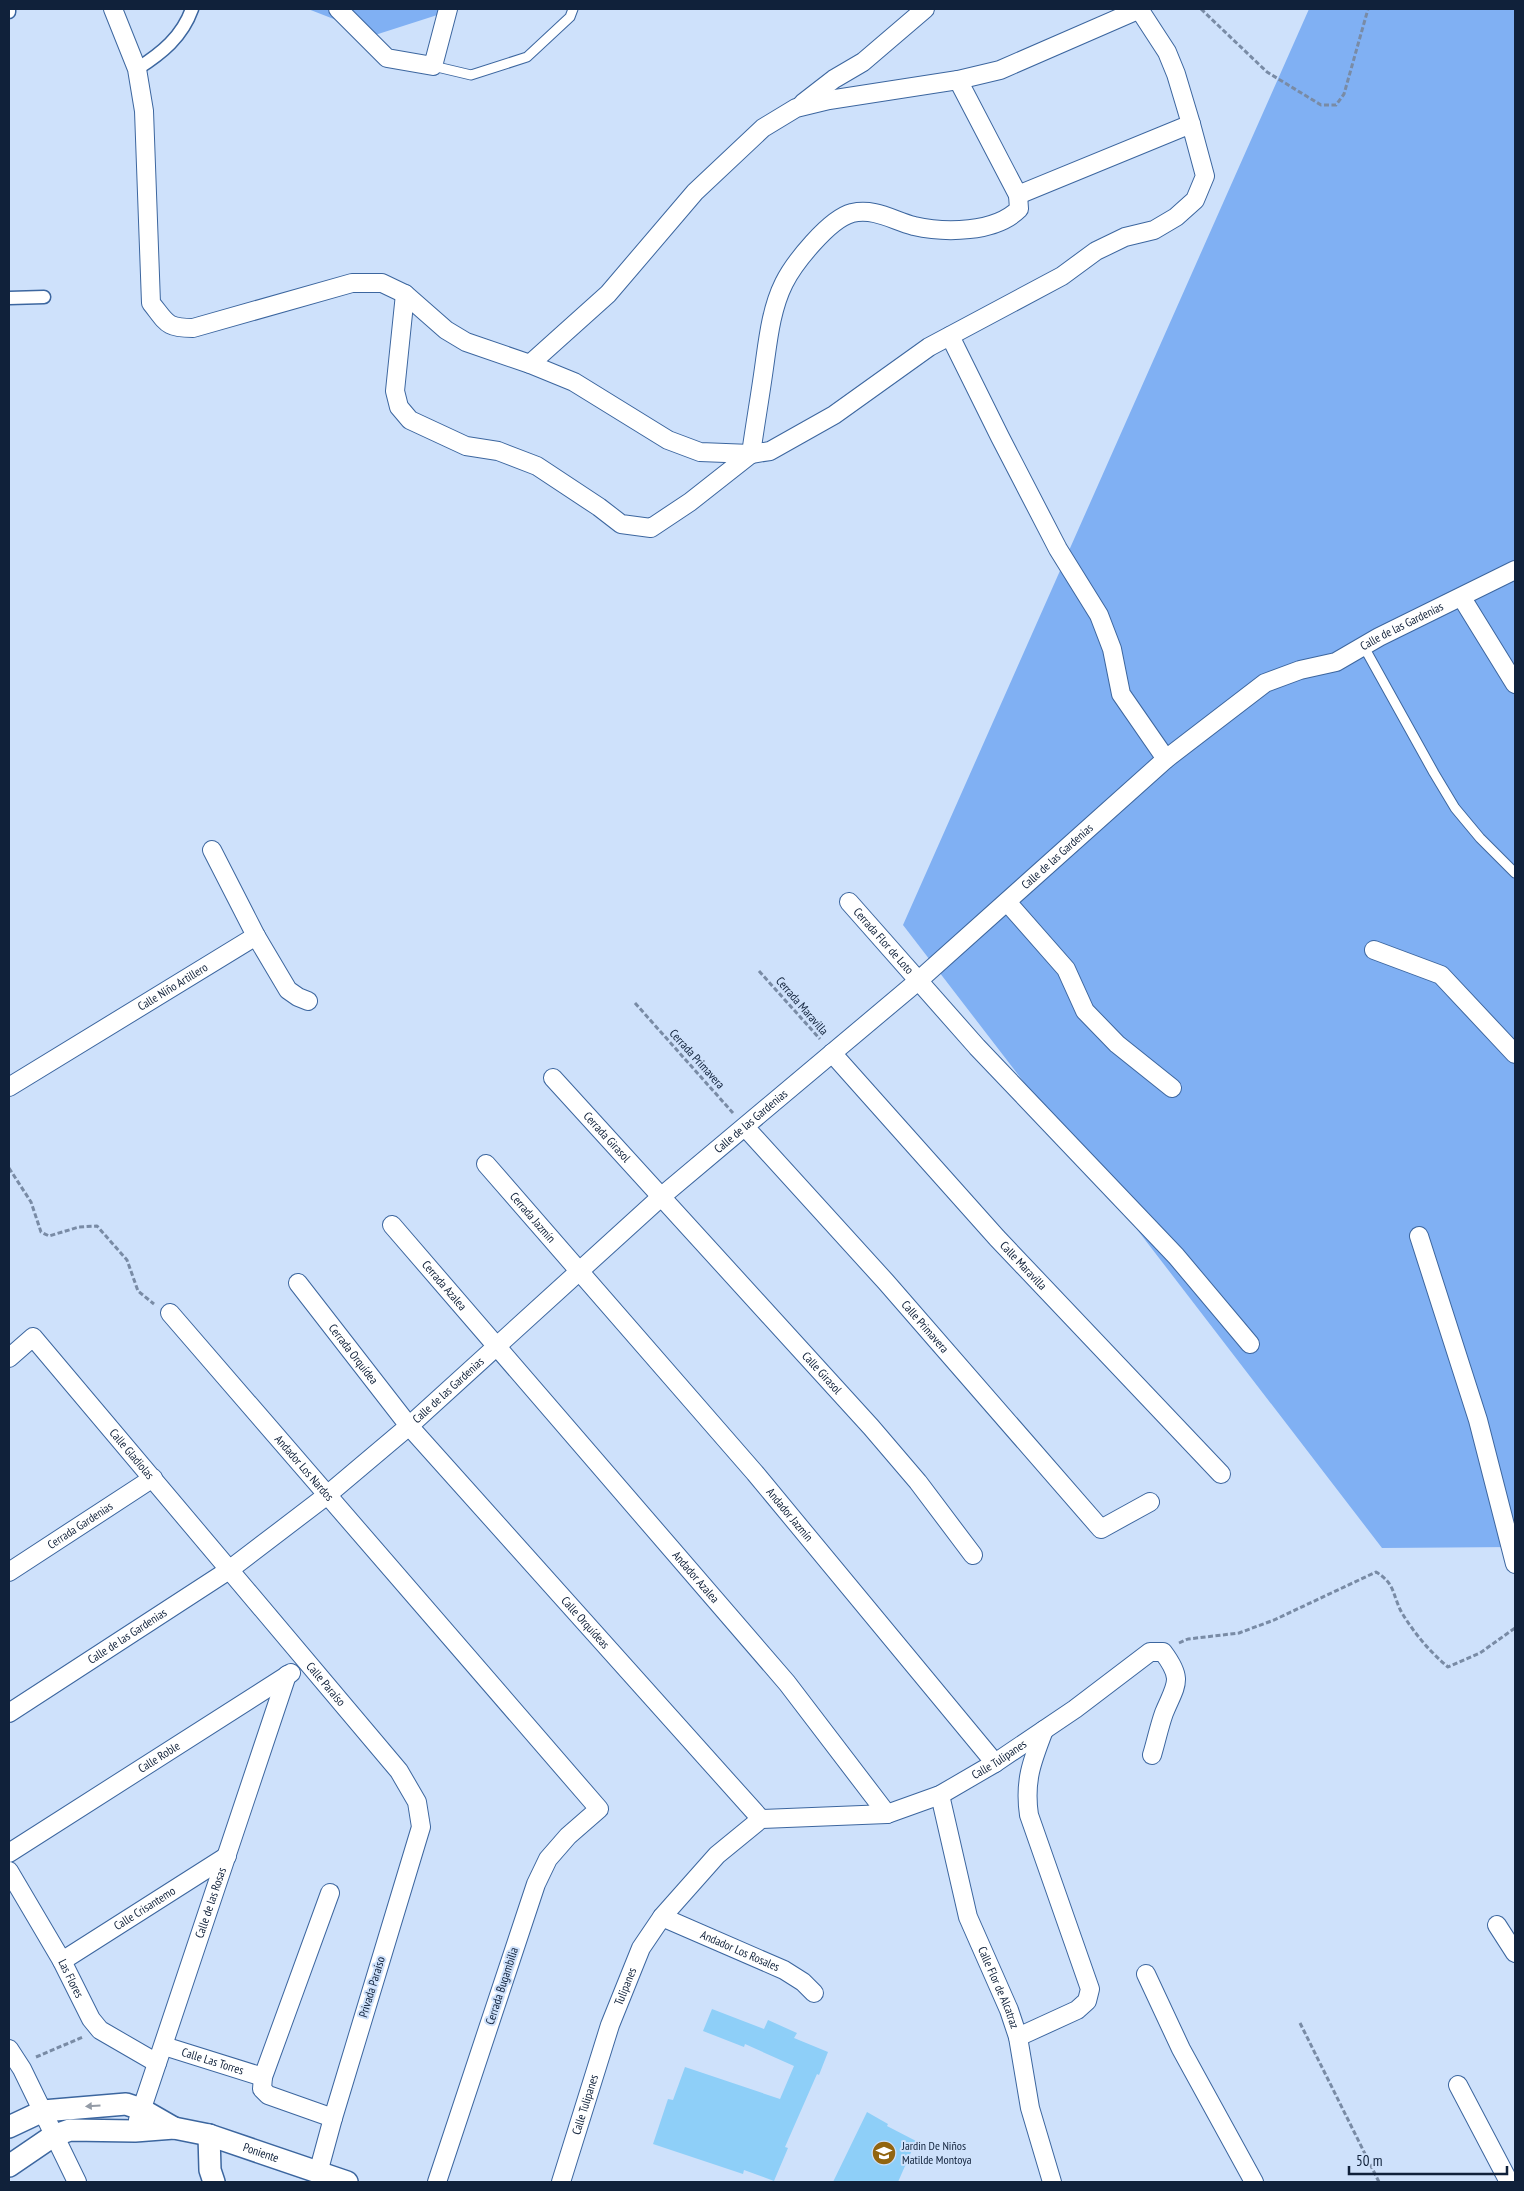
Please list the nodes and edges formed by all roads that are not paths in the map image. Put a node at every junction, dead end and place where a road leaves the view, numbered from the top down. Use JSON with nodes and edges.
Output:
{"nodes":[{"id":1,"x":113,"y":9,"type":"edge"},
{"id":2,"x":192,"y":9,"type":"edge"},
{"id":3,"x":338,"y":9,"type":"edge"},
{"id":4,"x":448,"y":9,"type":"edge"},
{"id":5,"x":573,"y":9,"type":"edge"},
{"id":6,"x":925,"y":9,"type":"edge"},
{"id":7,"x":1140,"y":9,"type":"edge"},
{"id":8,"x":433,"y":66,"type":"junction"},
{"id":9,"x":137,"y":69,"type":"junction"},
{"id":10,"x":958,"y":80,"type":"junction"},
{"id":11,"x":796,"y":108,"type":"junction"},
{"id":12,"x":1191,"y":124,"type":"junction"},
{"id":13,"x":1018,"y":195,"type":"junction"},
{"id":14,"x":405,"y":294,"type":"junction"},
{"id":15,"x":44,"y":297,"type":"dead end"},
{"id":16,"x":9,"y":298,"type":"edge"},
{"id":17,"x":950,"y":336,"type":"junction"},
{"id":18,"x":530,"y":364,"type":"junction"},
{"id":19,"x":751,"y":454,"type":"junction"},
{"id":20,"x":1515,"y":570,"type":"edge"},
{"id":21,"x":1462,"y":598,"type":"junction"},
{"id":22,"x":1364,"y":647,"type":"junction"},
{"id":23,"x":1515,"y":684,"type":"edge"},
{"id":24,"x":1166,"y":759,"type":"junction"},
{"id":25,"x":212,"y":850,"type":"dead end"},
{"id":26,"x":1515,"y":873,"type":"edge"},
{"id":27,"x":849,"y":902,"type":"dead end"},
{"id":28,"x":1007,"y":902,"type":"junction"},
{"id":29,"x":256,"y":936,"type":"junction"},
{"id":30,"x":1374,"y":950,"type":"dead end"},
{"id":31,"x":918,"y":981,"type":"junction"},
{"id":32,"x":308,"y":1001,"type":"dead end"},
{"id":33,"x":832,"y":1053,"type":"junction"},
{"id":34,"x":1515,"y":1054,"type":"edge"},
{"id":35,"x":553,"y":1078,"type":"dead end"},
{"id":36,"x":9,"y":1087,"type":"edge"},
{"id":37,"x":1172,"y":1088,"type":"dead end"},
{"id":38,"x":745,"y":1126,"type":"junction"},
{"id":39,"x":486,"y":1164,"type":"dead end"},
{"id":40,"x":662,"y":1196,"type":"junction"},
{"id":41,"x":392,"y":1225,"type":"dead end"},
{"id":42,"x":1419,"y":1236,"type":"dead end"},
{"id":43,"x":580,"y":1270,"type":"junction"},
{"id":44,"x":298,"y":1283,"type":"dead end"},
{"id":45,"x":170,"y":1314,"type":"road end"},
{"id":46,"x":1250,"y":1344,"type":"dead end"},
{"id":47,"x":496,"y":1347,"type":"junction"},
{"id":48,"x":9,"y":1358,"type":"edge"},
{"id":49,"x":409,"y":1426,"type":"junction"},
{"id":50,"x":1220,"y":1474,"type":"dead end"},
{"id":51,"x":153,"y":1478,"type":"junction"},
{"id":52,"x":326,"y":1496,"type":"junction"},
{"id":53,"x":1150,"y":1502,"type":"dead end"},
{"id":54,"x":973,"y":1555,"type":"dead end"},
{"id":55,"x":1515,"y":1563,"type":"edge"},
{"id":56,"x":229,"y":1570,"type":"junction"},
{"id":57,"x":9,"y":1572,"type":"edge"},
{"id":58,"x":307,"y":1662,"type":"junction"},
{"id":59,"x":287,"y":1675,"type":"junction"},
{"id":60,"x":9,"y":1713,"type":"edge"},
{"id":61,"x":1044,"y":1730,"type":"junction"},
{"id":62,"x":1152,"y":1756,"type":"dead end"},
{"id":63,"x":995,"y":1764,"type":"junction"},
{"id":64,"x":940,"y":1795,"type":"junction"},
{"id":65,"x":417,"y":1802,"type":"joint"},
{"id":66,"x":599,"y":1809,"type":"joint"},
{"id":67,"x":887,"y":1814,"type":"junction"},
{"id":68,"x":761,"y":1819,"type":"junction"},
{"id":69,"x":9,"y":1853,"type":"edge"},
{"id":70,"x":227,"y":1856,"type":"junction"},
{"id":71,"x":9,"y":1870,"type":"edge"},
{"id":72,"x":330,"y":1893,"type":"dead end"},
{"id":73,"x":662,"y":1917,"type":"junction"},
{"id":74,"x":1498,"y":1925,"type":"dead end"},
{"id":75,"x":1515,"y":1953,"type":"edge"},
{"id":76,"x":62,"y":1961,"type":"junction"},
{"id":77,"x":1146,"y":1974,"type":"dead end"},
{"id":78,"x":814,"y":1993,"type":"dead end"},
{"id":79,"x":610,"y":2026,"type":"joint"},
{"id":80,"x":1018,"y":2037,"type":"junction"},
{"id":81,"x":164,"y":2046,"type":"junction"},
{"id":82,"x":9,"y":2049,"type":"edge"},
{"id":83,"x":157,"y":2063,"type":"junction"},
{"id":84,"x":262,"y":2083,"type":"junction"},
{"id":85,"x":1458,"y":2085,"type":"dead end"},
{"id":86,"x":141,"y":2109,"type":"junction"},
{"id":87,"x":43,"y":2111,"type":"junction"},
{"id":88,"x":333,"y":2118,"type":"junction"},
{"id":89,"x":9,"y":2126,"type":"edge"},
{"id":90,"x":174,"y":2128,"type":"junction"},
{"id":91,"x":135,"y":2130,"type":"junction"},
{"id":92,"x":208,"y":2135,"type":"junction"},
{"id":93,"x":53,"y":2136,"type":"junction"},
{"id":94,"x":9,"y":2166,"type":"edge"},
{"id":95,"x":318,"y":2173,"type":"junction"},
{"id":96,"x":440,"y":2181,"type":"edge"},
{"id":97,"x":77,"y":2182,"type":"edge"},
{"id":98,"x":214,"y":2182,"type":"edge"},
{"id":99,"x":347,"y":2182,"type":"edge"},
{"id":100,"x":561,"y":2182,"type":"edge"},
{"id":101,"x":1052,"y":2182,"type":"edge"},
{"id":102,"x":1254,"y":2182,"type":"edge"},
{"id":103,"x":1509,"y":2182,"type":"edge"}],
"edges":[{"from":1,"to":9,"type":"street"},
{"from":2,"to":9,"type":"street"},
{"from":3,"to":8,"type":"street"},
{"from":4,"to":8,"type":"street"},
{"from":5,"to":8,"type":"lane"},
{"from":6,"to":11,"type":"street"},
{"from":7,"to":10,"type":"street"},
{"from":7,"to":12,"type":"street"},
{"from":9,"to":14,"type":"street"},
{"from":10,"to":11,"type":"street"},
{"from":10,"to":13,"type":"street"},
{"from":11,"to":18,"type":"street"},
{"from":12,"to":13,"type":"street"},
{"from":12,"to":17,"type":"street"},
{"from":13,"to":19,"type":"street"},
{"from":14,"to":18,"type":"street"},
{"from":14,"to":19,"type":"street"},
{"from":15,"to":16,"type":"street"},
{"from":17,"to":19,"type":"street"},
{"from":17,"to":24,"type":"street"},
{"from":18,"to":19,"type":"street"},
{"from":20,"to":21,"type":"street","name":"Calle de las Gardenias"},
{"from":21,"to":22,"type":"street","name":"Calle de las Gardenias"},
{"from":21,"to":23,"type":"street"},
{"from":22,"to":24,"type":"street","name":"Calle de las Gardenias"},
{"from":22,"to":26,"type":"lane"},
{"from":24,"to":28,"type":"street","name":"Calle de las Gardenias"},
{"from":25,"to":29,"type":"street"},
{"from":27,"to":31,"type":"street","name":"Cerrada Flor de Loto"},
{"from":28,"to":31,"type":"street","name":"Calle de las Gardenias"},
{"from":28,"to":37,"type":"street"},
{"from":29,"to":32,"type":"street"},
{"from":29,"to":36,"type":"street","name":"Calle Niño Artillero"},
{"from":30,"to":34,"type":"street"},
{"from":31,"to":33,"type":"street","name":"Calle de las Gardenias"},
{"from":31,"to":46,"type":"street","name":"Cerrada Flor de Loto"},
{"from":33,"to":38,"type":"street","name":"Calle de las Gardenias"},
{"from":33,"to":50,"type":"street","name":"Calle Maravilla"},
{"from":35,"to":40,"type":"street","name":"Cerrada Girasol"},
{"from":38,"to":40,"type":"street","name":"Calle de las Gardenias"},
{"from":38,"to":53,"type":"street","name":"Calle Primavera"},
{"from":39,"to":43,"type":"street","name":"Cerrada Jazmín"},
{"from":40,"to":43,"type":"street","name":"Calle de las Gardenias"},
{"from":40,"to":54,"type":"street","name":"Calle Girasol"},
{"from":41,"to":47,"type":"street","name":"Cerrada Azalea"},
{"from":42,"to":55,"type":"street"},
{"from":43,"to":47,"type":"street","name":"Calle de las Gardenias"},
{"from":43,"to":63,"type":"street","name":"Andador Jazmín"},
{"from":44,"to":49,"type":"street","name":"Cerrada Orquídea"},
{"from":45,"to":52,"type":"street","name":"Andador Los Nardos"},
{"from":47,"to":49,"type":"street","name":"Calle de las Gardenias"},
{"from":47,"to":67,"type":"street","name":"Andador Azalea"},
{"from":48,"to":51,"type":"street","name":"Calle Gladiolas"},
{"from":49,"to":52,"type":"street","name":"Calle de las Gardenias"},
{"from":49,"to":68,"type":"street","name":"Calle Orquídeas"},
{"from":51,"to":56,"type":"street","name":"Calle Gladiolas"},
{"from":51,"to":57,"type":"street","name":"Cerrada Gardenias"},
{"from":52,"to":56,"type":"street","name":"Calle de las Gardenias"},
{"from":52,"to":66,"type":"street","name":"Andador Los Nardos"},
{"from":56,"to":58,"type":"street","name":"Calle Paraíso"},
{"from":56,"to":60,"type":"street","name":"Calle de las Gardenias"},
{"from":58,"to":59,"type":"street","name":"Calle Roble"},
{"from":58,"to":65,"type":"street","name":"Calle Paraíso"},
{"from":59,"to":69,"type":"street","name":"Calle Roble"},
{"from":59,"to":70,"type":"street","name":"Calle de las Rosas"},
{"from":61,"to":62,"type":"street","name":"Calle Tulipanes"},
{"from":61,"to":63,"type":"street","name":"Calle Tulipanes"},
{"from":61,"to":80,"type":"street"},
{"from":63,"to":64,"type":"street","name":"Calle Tulipanes"},
{"from":64,"to":67,"type":"street","name":"Calle Tulipanes"},
{"from":64,"to":80,"type":"street","name":"Calle Flor de Alcatraz"},
{"from":65,"to":88,"type":"street","name":"Privada Paraíso"},
{"from":66,"to":96,"type":"street","name":"Cerrada Bugambilia"},
{"from":67,"to":68,"type":"street","name":"Calle Tulipanes"},
{"from":68,"to":73,"type":"street"},
{"from":70,"to":76,"type":"street","name":"Calle Crisantemo"},
{"from":70,"to":81,"type":"street","name":"Calle de las Rosas"},
{"from":71,"to":76,"type":"street","name":"Las Flores"},
{"from":72,"to":84,"type":"street"},
{"from":73,"to":78,"type":"street","name":"Andador Los Rosales"},
{"from":73,"to":79,"type":"street","name":"Tulipanes"},
{"from":74,"to":75,"type":"street"},
{"from":76,"to":83,"type":"street","name":"Las Flores"},
{"from":77,"to":102,"type":"street"},
{"from":79,"to":100,"type":"street","name":"Calle Tulipanes"},
{"from":80,"to":101,"type":"street","name":"Calle Flor de Alcatraz"},
{"from":81,"to":83,"type":"street","name":"Calle de las Rosas"},
{"from":81,"to":84,"type":"street","name":"Calle Las Torres"},
{"from":82,"to":87,"type":"street"},
{"from":83,"to":86,"type":"street","name":"Calle de las Rosas"},
{"from":84,"to":88,"type":"street","name":"Calle Las Torres"},
{"from":85,"to":103,"type":"street"},
{"from":86,"to":87,"type":"street","name":"Poniente","one_way":true},
{"from":86,"to":90,"type":"street","name":"Poniente"},
{"from":86,"to":91,"type":"street","name":"Calle de las Rosas"},
{"from":87,"to":89,"type":"street","name":"Poniente"},
{"from":87,"to":93,"type":"street"},
{"from":88,"to":95,"type":"street","name":"Privada Paraíso"},
{"from":90,"to":91,"type":"street","name":"Poniente"},
{"from":90,"to":92,"type":"street","name":"Poniente"},
{"from":91,"to":93,"type":"street","name":"Poniente"},
{"from":92,"to":95,"type":"street","name":"Poniente"},
{"from":92,"to":98,"type":"street"},
{"from":93,"to":94,"type":"street","name":"Poniente"},
{"from":93,"to":97,"type":"street"},
{"from":95,"to":99,"type":"street","name":"Poniente"}]}
